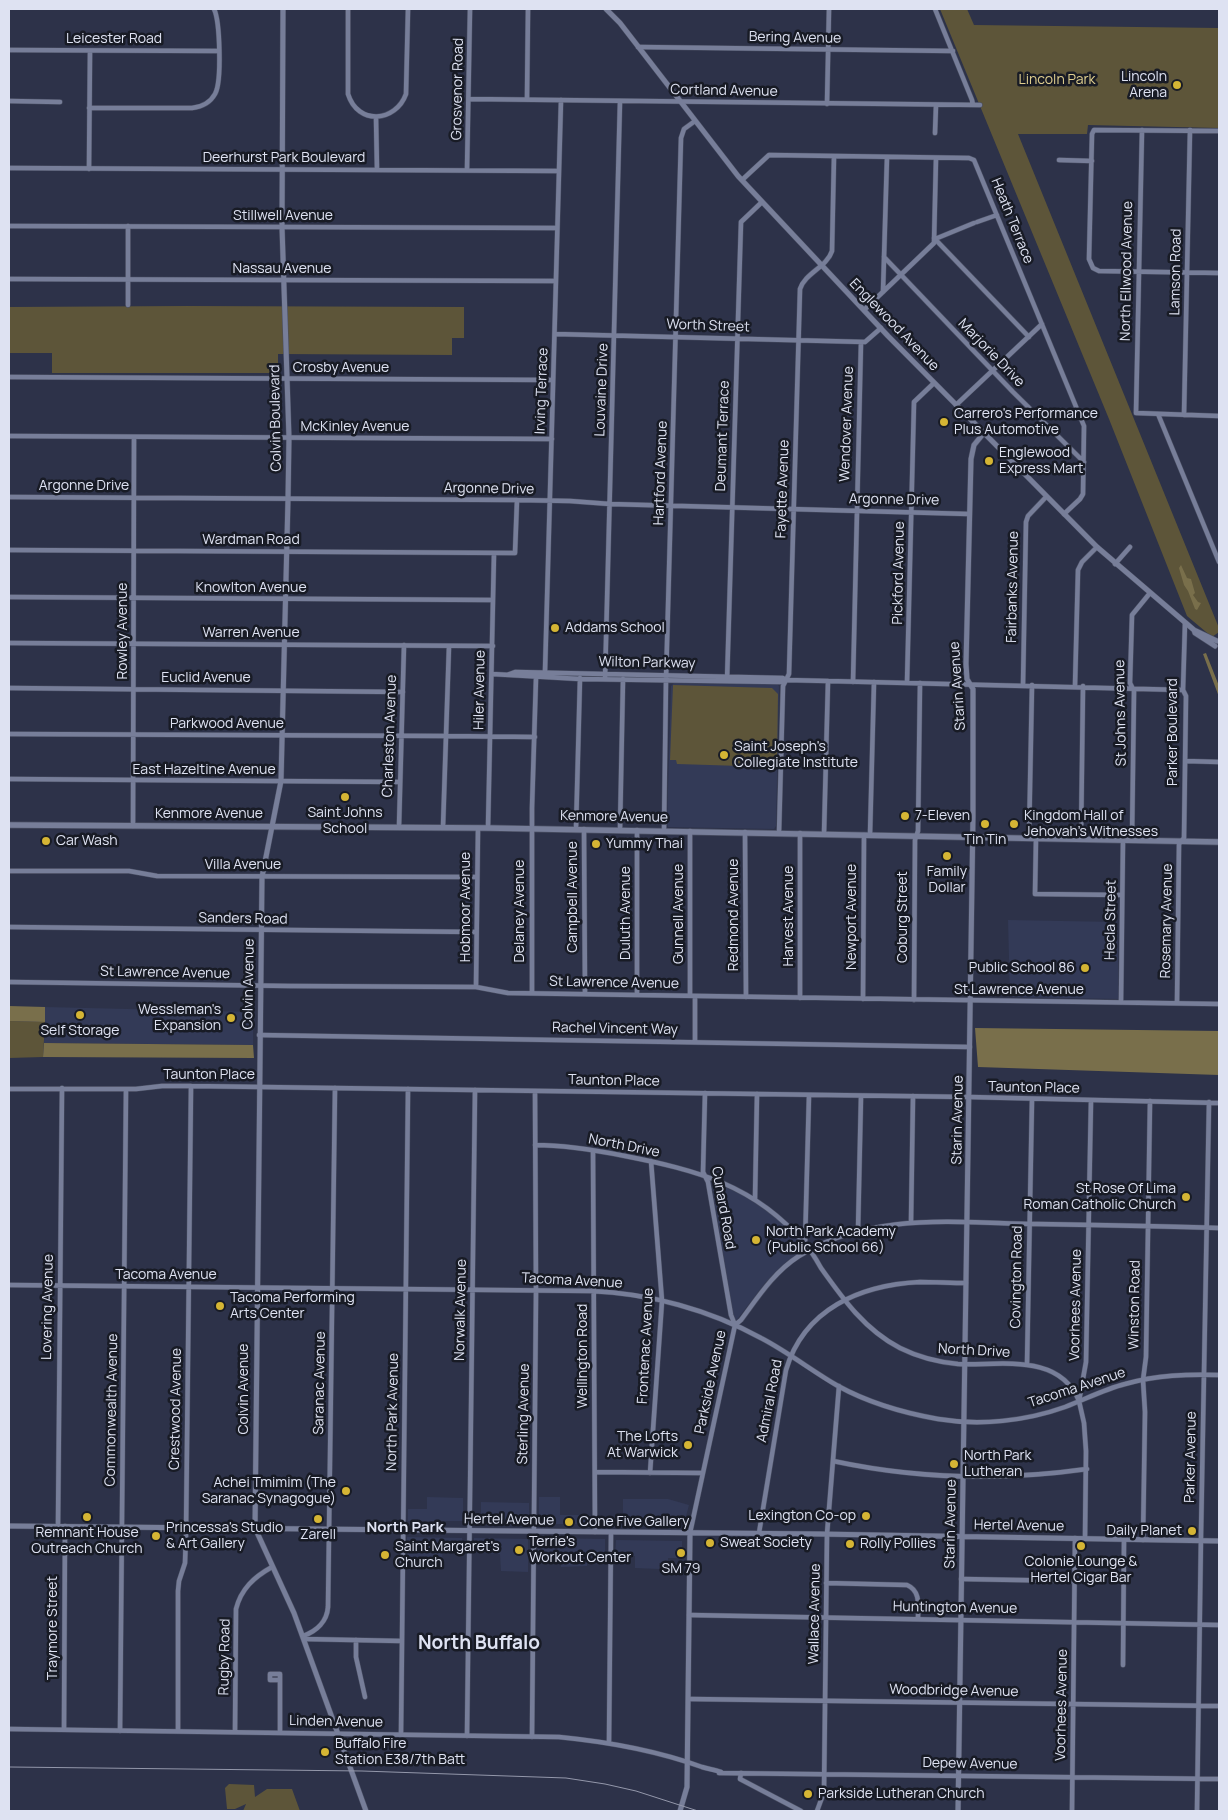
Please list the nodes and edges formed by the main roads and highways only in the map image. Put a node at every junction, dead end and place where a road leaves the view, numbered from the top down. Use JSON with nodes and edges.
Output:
{"nodes":[{"id":1,"x":9,"y":825,"type":"edge"},
{"id":2,"x":1219,"y":842,"type":"edge"}],
"edges":[{"from":1,"to":2,"type":"main road","name":"Kenmore Avenue"}]}
